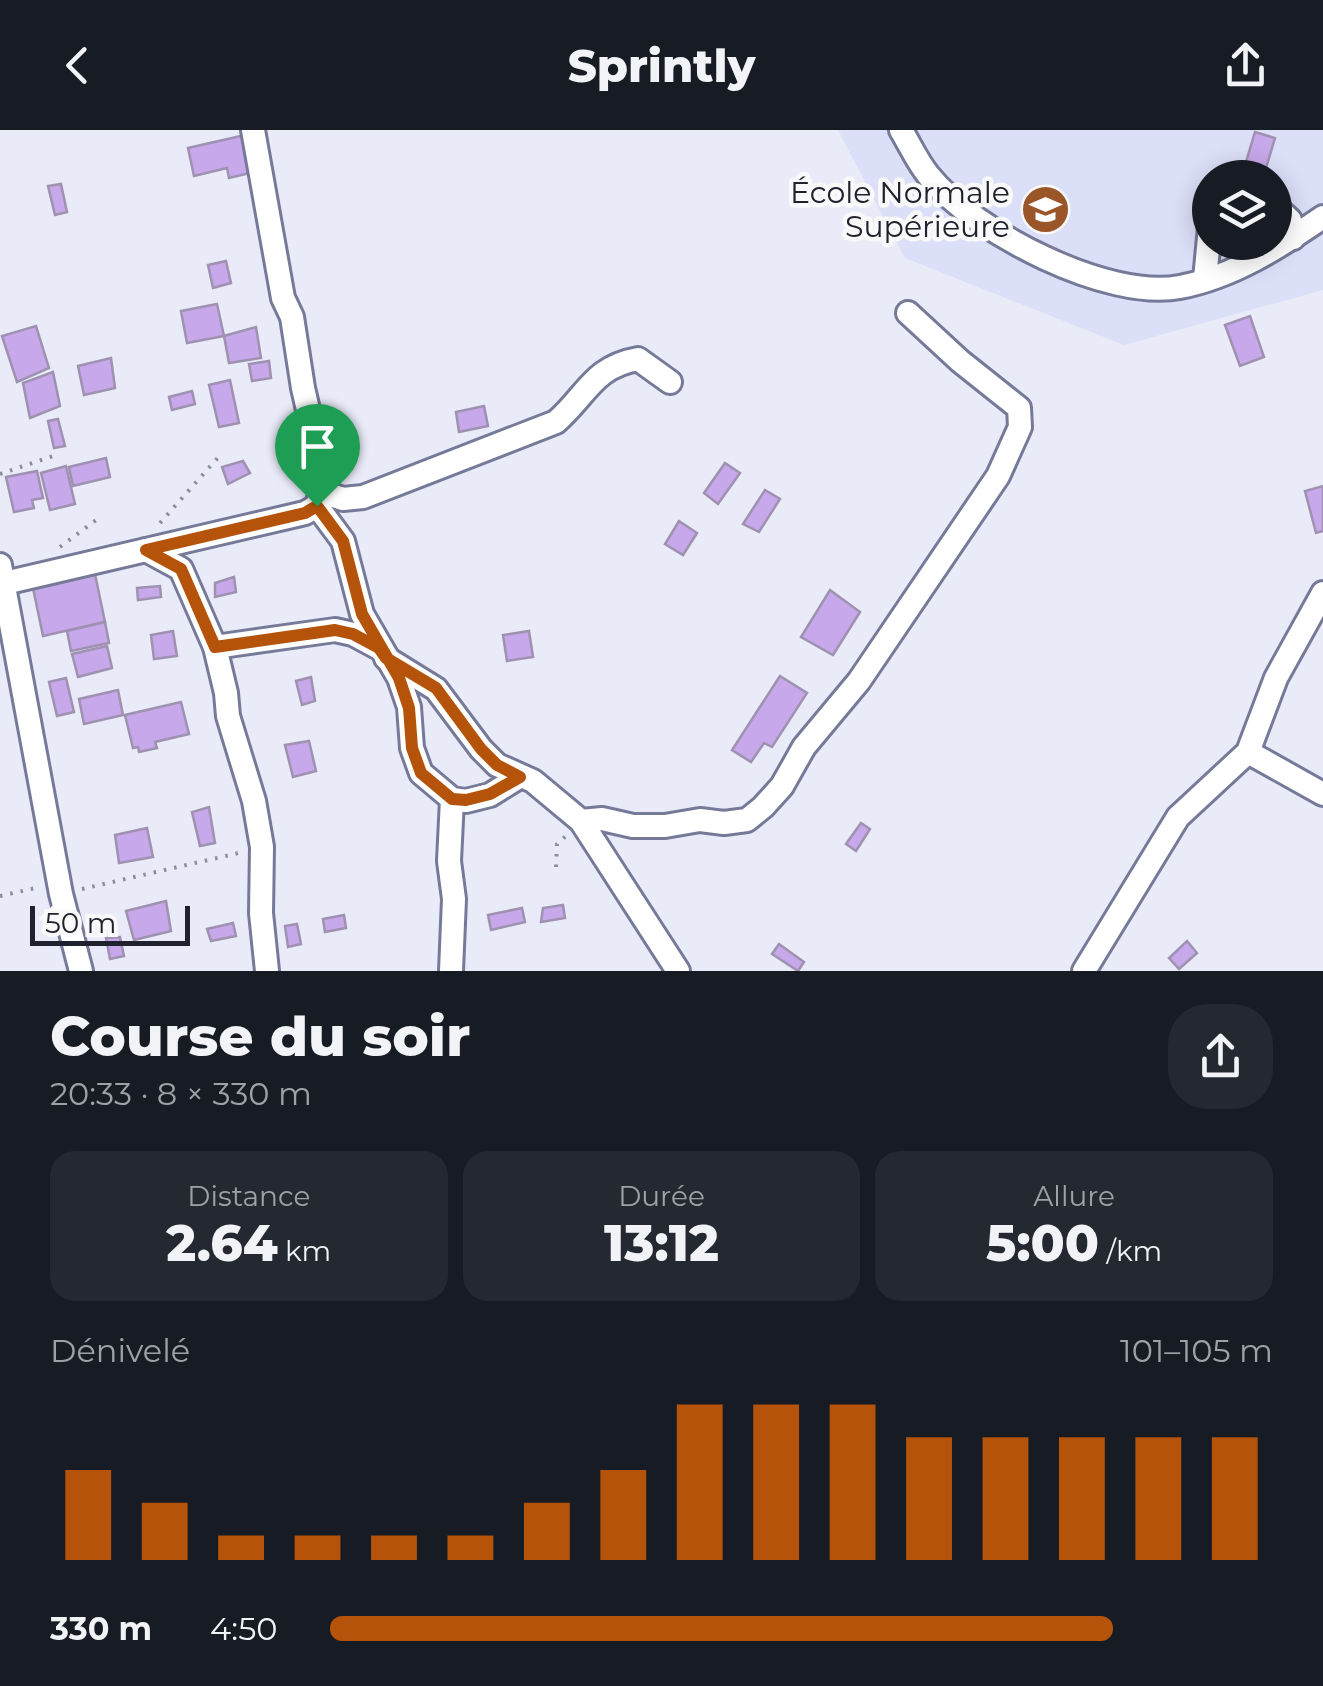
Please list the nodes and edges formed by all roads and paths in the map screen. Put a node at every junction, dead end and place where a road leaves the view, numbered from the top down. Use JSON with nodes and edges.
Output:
{"nodes":[{"id":1,"x":253,"y":130,"type":"edge"},
{"id":2,"x":902,"y":130,"type":"edge"},
{"id":3,"x":1323,"y":217,"type":"edge"},
{"id":4,"x":1292,"y":232,"type":"edge"},
{"id":5,"x":1293,"y":238,"type":"junction"},
{"id":6,"x":1207,"y":260,"type":"edge"},
{"id":7,"x":1205,"y":279,"type":"junction"},
{"id":8,"x":908,"y":313,"type":"dead end"},
{"id":9,"x":670,"y":382,"type":"dead end"},
{"id":10,"x":222,"y":453,"type":"dead end"},
{"id":11,"x":53,"y":456,"type":"dead end"},
{"id":12,"x":0,"y":474,"type":"edge"},
{"id":13,"x":320,"y":499,"type":"junction"},
{"id":14,"x":159,"y":524,"type":"dead end"},
{"id":15,"x":146,"y":550,"type":"junction"},
{"id":16,"x":1,"y":578,"type":"edge"},
{"id":17,"x":1323,"y":593,"type":"edge"},
{"id":18,"x":215,"y":647,"type":"junction"},
{"id":19,"x":382,"y":653,"type":"junction"},
{"id":20,"x":1248,"y":752,"type":"junction"},
{"id":21,"x":520,"y":777,"type":"junction"},
{"id":22,"x":1323,"y":794,"type":"edge"},
{"id":23,"x":452,"y":799,"type":"junction"},
{"id":24,"x":581,"y":821,"type":"junction"},
{"id":25,"x":262,"y":847,"type":"junction"},
{"id":26,"x":556,"y":866,"type":"dead end"},
{"id":27,"x":60,"y":887,"type":"junction"},
{"id":28,"x":0,"y":896,"type":"edge"},
{"id":29,"x":82,"y":971,"type":"edge"},
{"id":30,"x":267,"y":971,"type":"edge"},
{"id":31,"x":451,"y":971,"type":"edge"},
{"id":32,"x":678,"y":971,"type":"edge"},
{"id":33,"x":1084,"y":971,"type":"edge"}],
"edges":[{"from":1,"to":13,"type":"street"},
{"from":2,"to":7,"type":"street"},
{"from":3,"to":5,"type":"street"},
{"from":4,"to":5,"type":"street"},
{"from":5,"to":7,"type":"street"},
{"from":6,"to":7,"type":"street"},
{"from":8,"to":24,"type":"street"},
{"from":9,"to":13,"type":"street"},
{"from":10,"to":14,"type":"path"},
{"from":11,"to":12,"type":"path"},
{"from":13,"to":15,"type":"street"},
{"from":13,"to":19,"type":"street"},
{"from":15,"to":16,"type":"street"},
{"from":15,"to":18,"type":"street"},
{"from":16,"to":27,"type":"street"},
{"from":17,"to":20,"type":"street"},
{"from":18,"to":19,"type":"street"},
{"from":18,"to":25,"type":"street"},
{"from":19,"to":21,"type":"street"},
{"from":19,"to":23,"type":"street"},
{"from":20,"to":22,"type":"street"},
{"from":20,"to":33,"type":"street"},
{"from":21,"to":23,"type":"street"},
{"from":21,"to":24,"type":"street"},
{"from":23,"to":31,"type":"street"},
{"from":24,"to":26,"type":"path"},
{"from":24,"to":32,"type":"street"},
{"from":25,"to":27,"type":"path"},
{"from":25,"to":30,"type":"street"},
{"from":27,"to":28,"type":"path"},
{"from":27,"to":29,"type":"street"}]}
